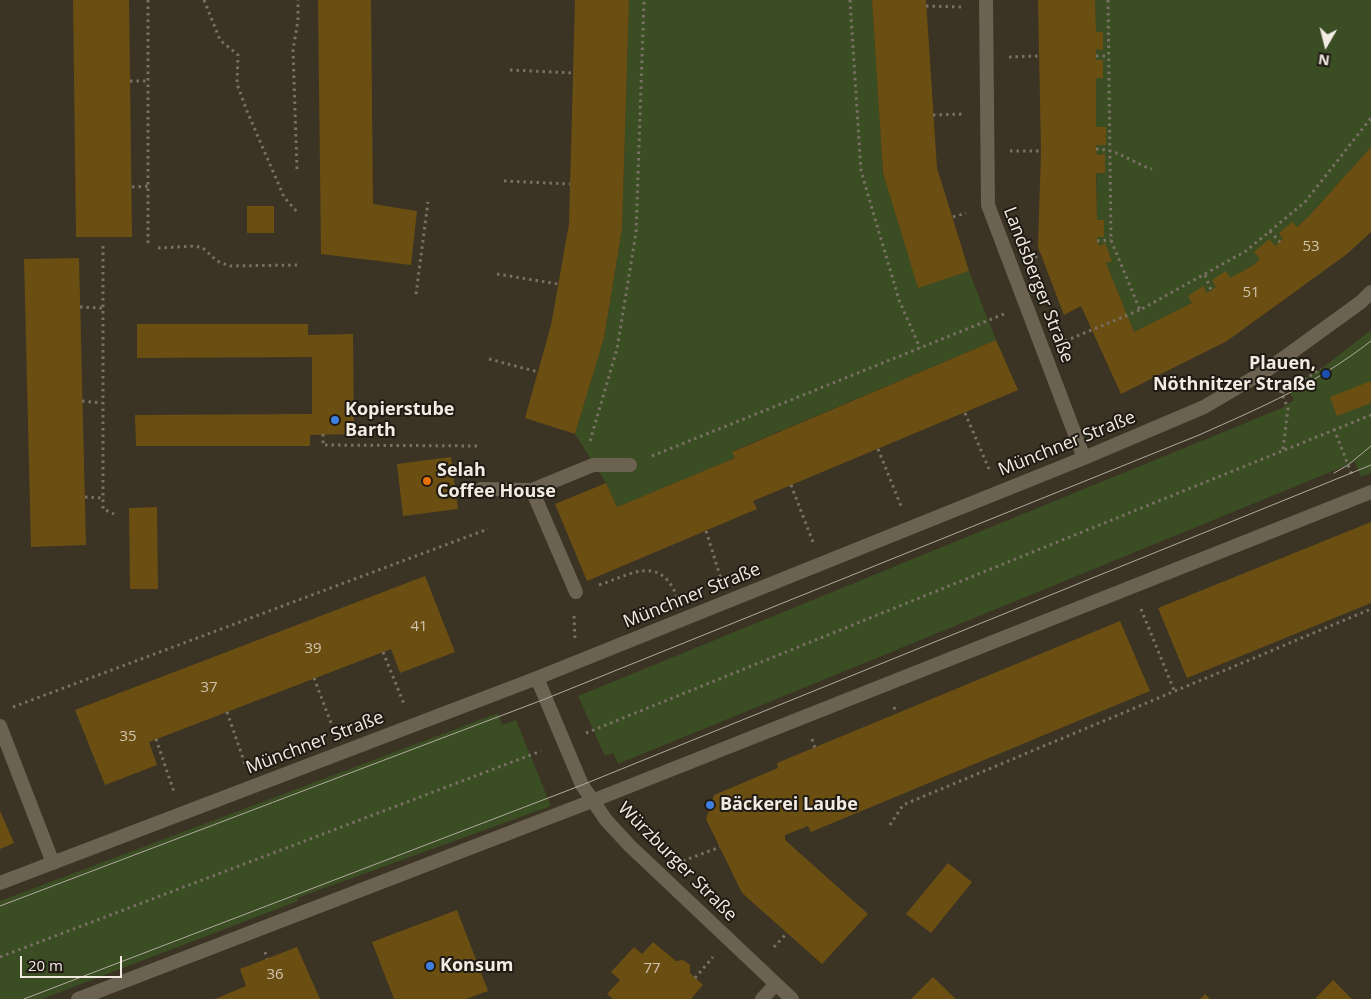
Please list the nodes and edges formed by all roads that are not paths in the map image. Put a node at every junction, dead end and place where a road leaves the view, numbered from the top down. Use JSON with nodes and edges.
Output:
{"nodes":[{"id":1,"x":986,"y":3,"type":"edge"},
{"id":2,"x":1371,"y":292,"type":"edge"},
{"id":3,"x":1084,"y":458,"type":"junction"},
{"id":4,"x":630,"y":465,"type":"road end"},
{"id":5,"x":481,"y":489,"type":"dead end"},
{"id":6,"x":532,"y":490,"type":"junction"},
{"id":7,"x":1366,"y":494,"type":"edge"},
{"id":8,"x":576,"y":592,"type":"road end"},
{"id":9,"x":537,"y":678,"type":"junction"},
{"id":10,"x":0,"y":726,"type":"edge"},
{"id":11,"x":592,"y":801,"type":"junction"},
{"id":12,"x":53,"y":863,"type":"junction"},
{"id":13,"x":0,"y":883,"type":"edge"},
{"id":14,"x":776,"y":984,"type":"junction"},
{"id":15,"x":78,"y":999,"type":"edge"},
{"id":16,"x":762,"y":999,"type":"edge"},
{"id":17,"x":792,"y":999,"type":"edge"}],
"edges":[{"from":1,"to":3,"type":"street","name":"Landsberger Straße"},
{"from":2,"to":3,"type":"street","name":"Münchner Straße"},
{"from":3,"to":9,"type":"street","name":"Münchner Straße"},
{"from":4,"to":6,"type":"street"},
{"from":5,"to":6,"type":"street"},
{"from":6,"to":8,"type":"street"},
{"from":7,"to":11,"type":"street"},
{"from":9,"to":11,"type":"street","name":"Würzburger Straße"},
{"from":9,"to":12,"type":"street","name":"Münchner Straße"},
{"from":10,"to":12,"type":"street"},
{"from":11,"to":14,"type":"street","name":"Würzburger Straße"},
{"from":11,"to":15,"type":"street"},
{"from":12,"to":13,"type":"street","name":"Münchner Straße"},
{"from":14,"to":16,"type":"street"},
{"from":14,"to":17,"type":"street","name":"Würzburger Straße"}]}
